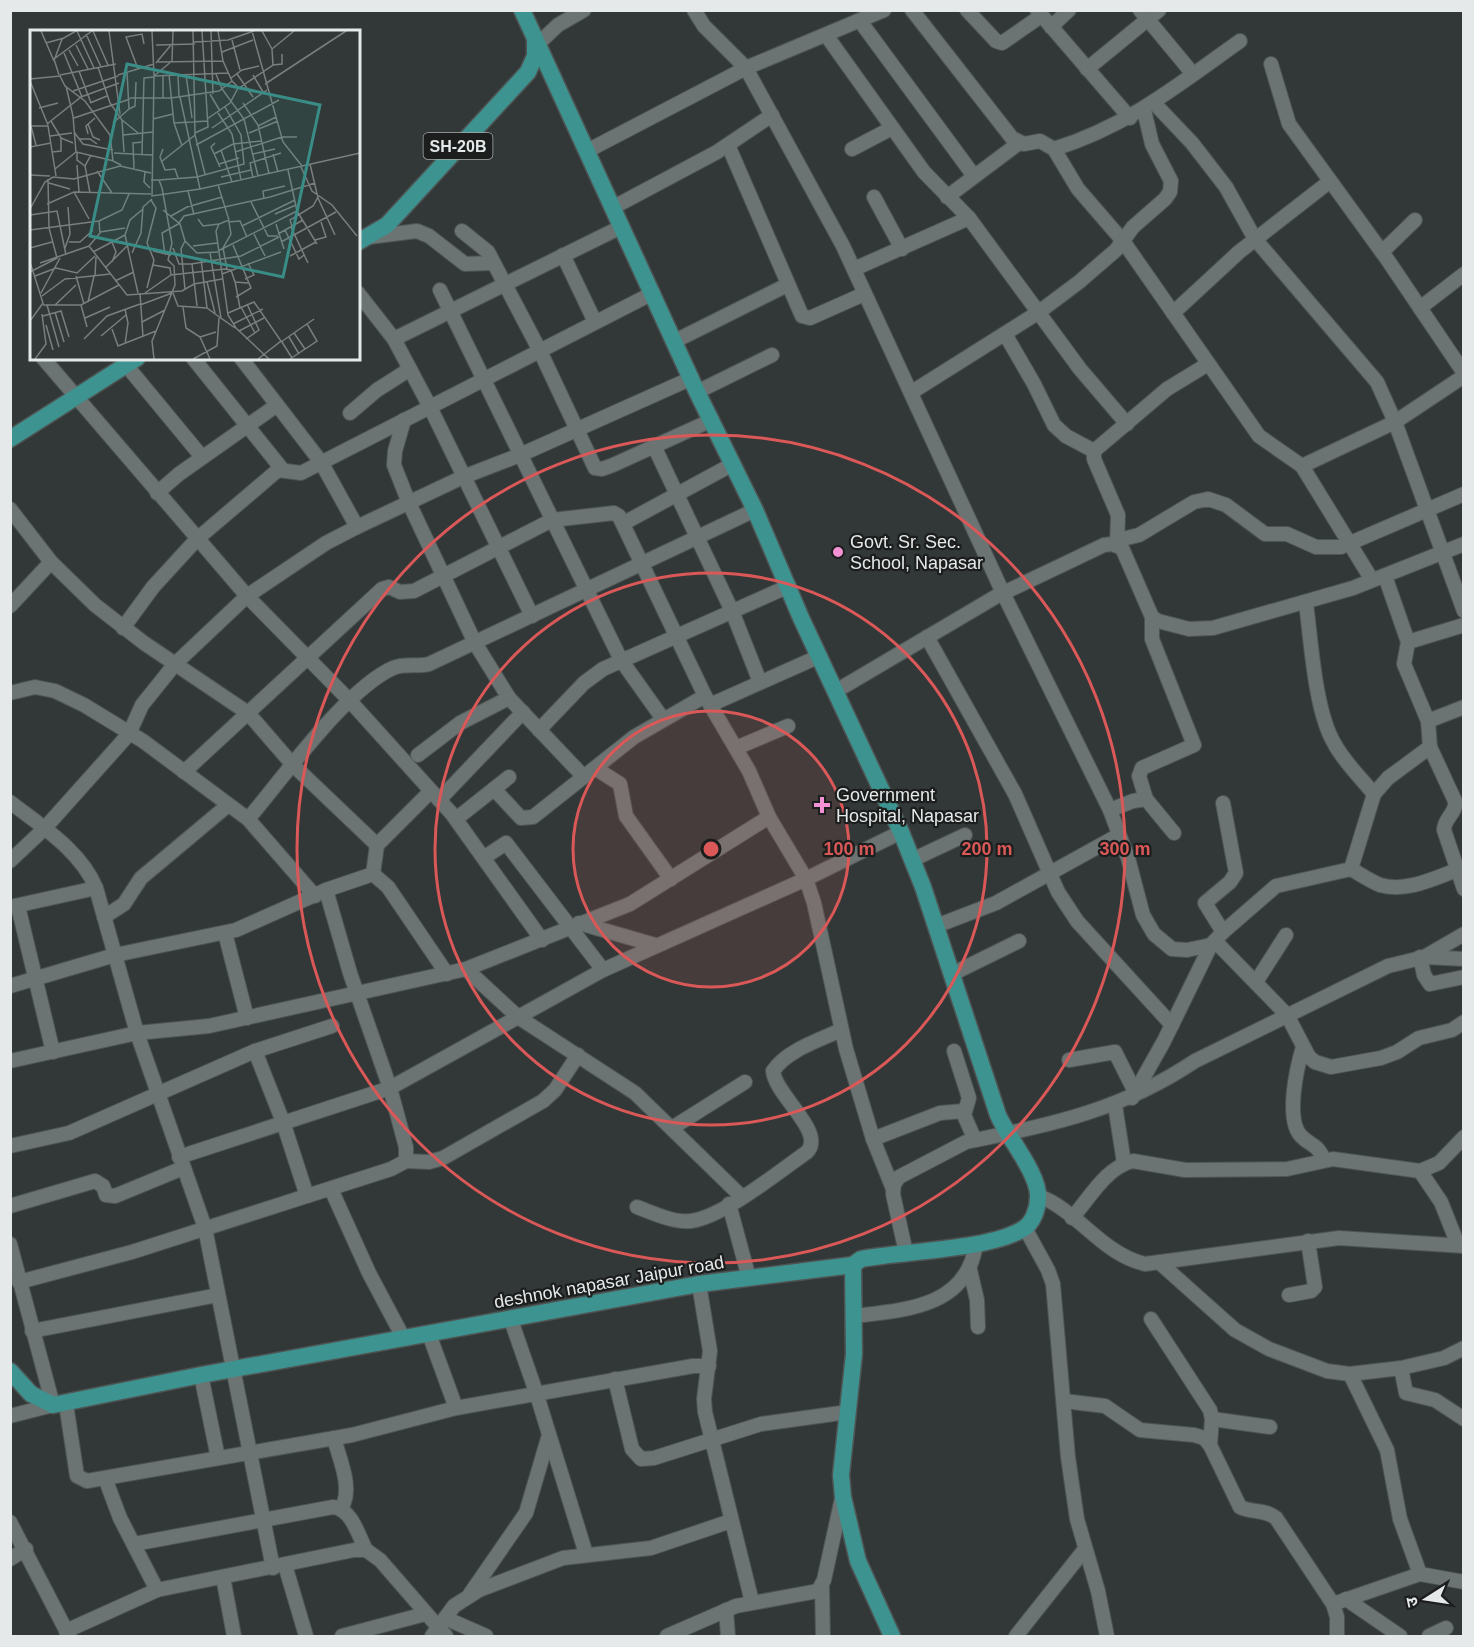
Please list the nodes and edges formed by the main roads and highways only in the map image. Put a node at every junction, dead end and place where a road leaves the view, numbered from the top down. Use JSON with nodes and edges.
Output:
{"nodes":[{"id":1,"x":522,"y":10,"type":"edge"},
{"id":2,"x":537,"y":40,"type":"junction"},
{"id":3,"x":363,"y":240,"type":"edge"},
{"id":4,"x":132,"y":362,"type":"edge"},
{"id":5,"x":10,"y":439,"type":"edge"},
{"id":6,"x":854,"y":1265,"type":"junction"},
{"id":7,"x":10,"y":1371,"type":"edge"},
{"id":8,"x":891,"y":1636,"type":"edge"}],
"edges":[{"from":1,"to":2,"type":"main road"},
{"from":2,"to":3,"type":"main road","number":"SH-20B"},
{"from":2,"to":6,"type":"main road","name":"deshnok napasar Jaipur road"},
{"from":4,"to":5,"type":"main road"},
{"from":6,"to":7,"type":"main road","name":"deshnok napasar Jaipur road"},
{"from":6,"to":8,"type":"main road"}]}
